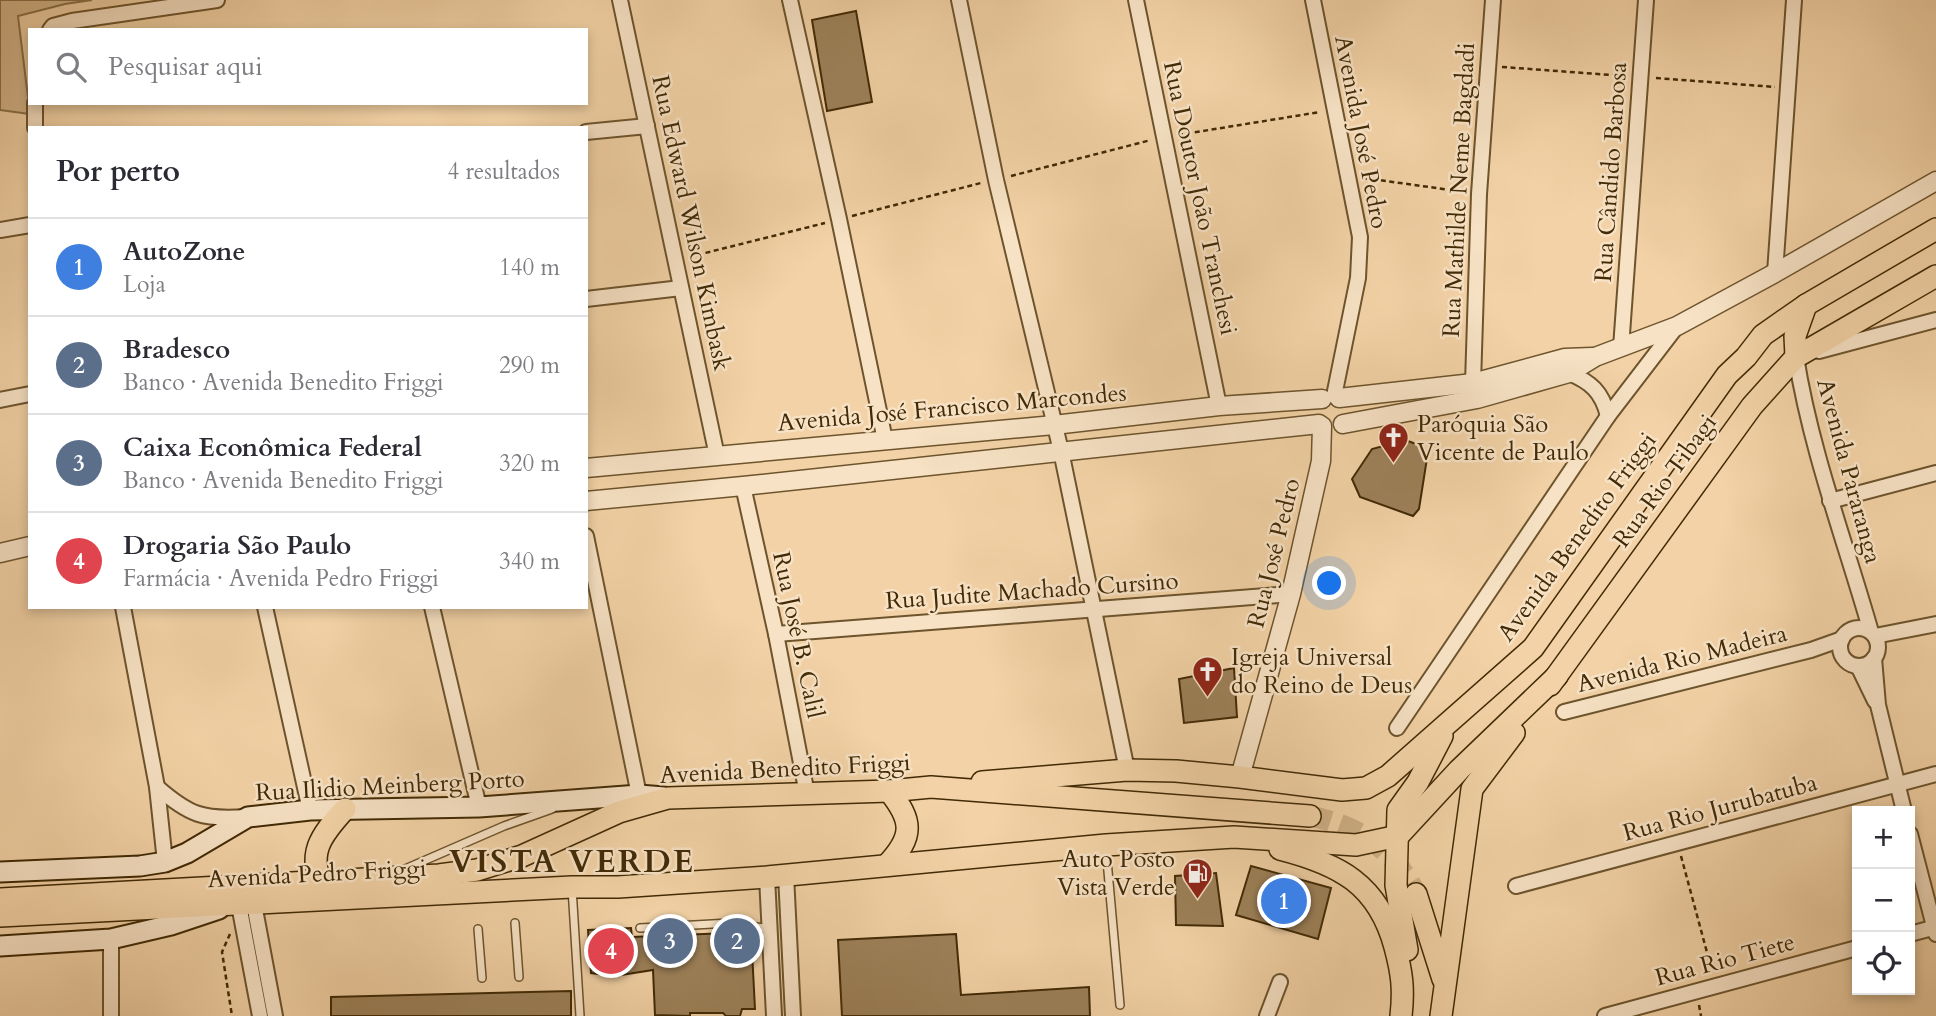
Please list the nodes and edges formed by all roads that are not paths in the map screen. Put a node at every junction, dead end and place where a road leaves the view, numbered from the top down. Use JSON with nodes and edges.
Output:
{"nodes":[{"id":1,"x":217,"y":0,"type":"edge"},
{"id":2,"x":620,"y":0,"type":"edge"},
{"id":3,"x":790,"y":0,"type":"edge"},
{"id":4,"x":959,"y":0,"type":"edge"},
{"id":5,"x":1136,"y":0,"type":"edge"},
{"id":6,"x":1313,"y":0,"type":"edge"},
{"id":7,"x":1493,"y":0,"type":"edge"},
{"id":8,"x":1646,"y":0,"type":"edge"},
{"id":9,"x":1794,"y":0,"type":"edge"},
{"id":10,"x":52,"y":28,"type":"edge"},
{"id":11,"x":35,"y":105,"type":"edge"},
{"id":12,"x":36,"y":126,"type":"edge"},
{"id":13,"x":647,"y":126,"type":"junction"},
{"id":14,"x":588,"y":132,"type":"edge"},
{"id":15,"x":1936,"y":181,"type":"edge"},
{"id":16,"x":28,"y":225,"type":"edge"},
{"id":17,"x":1936,"y":229,"type":"edge"},
{"id":18,"x":0,"y":230,"type":"edge"},
{"id":19,"x":1775,"y":273,"type":"junction"},
{"id":20,"x":1936,"y":276,"type":"edge"},
{"id":21,"x":681,"y":288,"type":"junction"},
{"id":22,"x":588,"y":299,"type":"edge"},
{"id":23,"x":1806,"y":305,"type":"junction"},
{"id":24,"x":1936,"y":320,"type":"edge"},
{"id":25,"x":1677,"y":326,"type":"junction"},
{"id":26,"x":1763,"y":335,"type":"junction"},
{"id":27,"x":1621,"y":348,"type":"junction"},
{"id":28,"x":1796,"y":356,"type":"junction"},
{"id":29,"x":1595,"y":357,"type":"junction"},
{"id":30,"x":1569,"y":373,"type":"junction"},
{"id":31,"x":1473,"y":383,"type":"junction"},
{"id":32,"x":28,"y":394,"type":"edge"},
{"id":33,"x":1332,"y":398,"type":"junction"},
{"id":34,"x":0,"y":400,"type":"edge"},
{"id":35,"x":1219,"y":406,"type":"junction"},
{"id":36,"x":1608,"y":416,"type":"junction"},
{"id":37,"x":1054,"y":425,"type":"junction"},
{"id":38,"x":1330,"y":425,"type":"junction"},
{"id":39,"x":884,"y":440,"type":"junction"},
{"id":40,"x":1061,"y":452,"type":"junction"},
{"id":41,"x":717,"y":456,"type":"junction"},
{"id":42,"x":588,"y":468,"type":"edge"},
{"id":43,"x":1936,"y":473,"type":"edge"},
{"id":44,"x":743,"y":486,"type":"junction"},
{"id":45,"x":588,"y":501,"type":"edge"},
{"id":46,"x":1830,"y":501,"type":"junction"},
{"id":47,"x":28,"y":546,"type":"edge"},
{"id":48,"x":588,"y":546,"type":"edge"},
{"id":49,"x":0,"y":553,"type":"edge"},
{"id":50,"x":1291,"y":594,"type":"junction"},
{"id":51,"x":1861,"y":597,"type":"junction"},
{"id":52,"x":123,"y":609,"type":"edge"},
{"id":53,"x":265,"y":609,"type":"edge"},
{"id":54,"x":432,"y":609,"type":"edge"},
{"id":55,"x":1093,"y":609,"type":"junction"},
{"id":56,"x":1936,"y":624,"type":"edge"},
{"id":57,"x":1855,"y":629,"type":"junction"},
{"id":58,"x":776,"y":634,"type":"junction"},
{"id":59,"x":1842,"y":639,"type":"junction"},
{"id":60,"x":1875,"y":644,"type":"junction"},
{"id":61,"x":1811,"y":650,"type":"junction"},
{"id":62,"x":1843,"y":656,"type":"junction"},
{"id":63,"x":1858,"y":666,"type":"junction"},
{"id":64,"x":1557,"y":676,"type":"junction"},
{"id":65,"x":1878,"y":705,"type":"junction"},
{"id":66,"x":1564,"y":712,"type":"dead end"},
{"id":67,"x":1448,"y":725,"type":"junction"},
{"id":68,"x":1397,"y":728,"type":"dead end"},
{"id":69,"x":1127,"y":770,"type":"junction"},
{"id":70,"x":1936,"y":774,"type":"edge"},
{"id":71,"x":1240,"y":777,"type":"junction"},
{"id":72,"x":1898,"y":784,"type":"junction"},
{"id":73,"x":157,"y":787,"type":"junction"},
{"id":74,"x":931,"y":787,"type":"junction"},
{"id":75,"x":889,"y":791,"type":"junction"},
{"id":76,"x":807,"y":794,"type":"junction"},
{"id":77,"x":639,"y":796,"type":"junction"},
{"id":78,"x":668,"y":798,"type":"junction"},
{"id":79,"x":580,"y":799,"type":"junction"},
{"id":80,"x":1903,"y":806,"type":"edge"},
{"id":81,"x":478,"y":807,"type":"junction"},
{"id":82,"x":345,"y":808,"type":"junction"},
{"id":83,"x":310,"y":810,"type":"junction"},
{"id":84,"x":1310,"y":816,"type":"tunnel mouth"},
{"id":85,"x":248,"y":817,"type":"junction"},
{"id":86,"x":1398,"y":836,"type":"junction"},
{"id":87,"x":1234,"y":837,"type":"junction"},
{"id":88,"x":1105,"y":845,"type":"junction"},
{"id":89,"x":1915,"y":853,"type":"edge"},
{"id":90,"x":165,"y":862,"type":"junction"},
{"id":91,"x":887,"y":865,"type":"junction"},
{"id":92,"x":0,"y":872,"type":"edge"},
{"id":93,"x":777,"y":876,"type":"junction"},
{"id":94,"x":382,"y":878,"type":"junction"},
{"id":95,"x":320,"y":880,"type":"junction"},
{"id":96,"x":1516,"y":886,"type":"dead end"},
{"id":97,"x":572,"y":887,"type":"junction"},
{"id":98,"x":1416,"y":894,"type":"tunnel mouth"},
{"id":99,"x":0,"y":899,"type":"edge"},
{"id":100,"x":333,"y":900,"type":"junction"},
{"id":101,"x":241,"y":905,"type":"junction"},
{"id":102,"x":0,"y":916,"type":"edge"},
{"id":103,"x":514,"y":923,"type":"dead end"},
{"id":104,"x":640,"y":928,"type":"dead end"},
{"id":105,"x":478,"y":929,"type":"dead end"},
{"id":106,"x":770,"y":929,"type":"junction"},
{"id":107,"x":1935,"y":929,"type":"edge"},
{"id":108,"x":1915,"y":933,"type":"edge"},
{"id":109,"x":111,"y":939,"type":"junction"},
{"id":110,"x":0,"y":946,"type":"edge"},
{"id":111,"x":1852,"y":949,"type":"edge"},
{"id":112,"x":519,"y":977,"type":"dead end"},
{"id":113,"x":482,"y":978,"type":"dead end"},
{"id":114,"x":1280,"y":982,"type":"dead end"},
{"id":115,"x":1445,"y":984,"type":"junction"},
{"id":116,"x":1404,"y":988,"type":"junction"},
{"id":117,"x":1120,"y":1005,"type":"dead end"},
{"id":118,"x":111,"y":1016,"type":"edge"},
{"id":119,"x":260,"y":1016,"type":"edge"},
{"id":120,"x":275,"y":1016,"type":"edge"},
{"id":121,"x":580,"y":1016,"type":"edge"},
{"id":122,"x":774,"y":1016,"type":"edge"},
{"id":123,"x":793,"y":1016,"type":"edge"},
{"id":124,"x":1267,"y":1016,"type":"edge"},
{"id":125,"x":1401,"y":1016,"type":"edge"},
{"id":126,"x":1441,"y":1016,"type":"edge"},
{"id":127,"x":1605,"y":1016,"type":"edge"}],
"edges":[{"from":1,"to":10,"type":"street"},
{"from":2,"to":13,"type":"street","name":"Rua Edward Wilson Kimbask"},
{"from":3,"to":39,"type":"street"},
{"from":4,"to":37,"type":"street"},
{"from":5,"to":35,"type":"street","name":"Rua Doutor João Tranchesi"},
{"from":6,"to":33,"type":"street","name":"Avenida José Pedro"},
{"from":7,"to":31,"type":"street","name":"Rua Mathilde Neme Bagdadi"},
{"from":8,"to":27,"type":"street","name":"Rua Cândido Barbosa"},
{"from":9,"to":19,"type":"street"},
{"from":11,"to":12,"type":"street"},
{"from":13,"to":14,"type":"street"},
{"from":13,"to":21,"type":"street","name":"Rua Edward Wilson Kimbask"},
{"from":15,"to":19,"type":"street","name":"Avenida José Francisco Marcondes"},
{"from":16,"to":18,"type":"street"},
{"from":17,"to":23,"type":"main road","name":"Avenida Benedito Friggi"},
{"from":19,"to":25,"type":"street","name":"Avenida José Francisco Marcondes"},
{"from":20,"to":28,"type":"main road","name":"Rua Rio Tibagi"},
{"from":21,"to":22,"type":"street"},
{"from":21,"to":41,"type":"street","name":"Rua Edward Wilson Kimbask"},
{"from":23,"to":26,"type":"main road","name":"Avenida Benedito Friggi"},
{"from":23,"to":28,"type":"main road"},
{"from":24,"to":28,"type":"street"},
{"from":25,"to":27,"type":"street","name":"Avenida José Francisco Marcondes"},
{"from":25,"to":36,"type":"street"},
{"from":26,"to":28,"type":"main road"},
{"from":26,"to":67,"type":"main road","name":"Avenida Benedito Friggi"},
{"from":27,"to":29,"type":"street","name":"Avenida José Francisco Marcondes"},
{"from":28,"to":46,"type":"street","name":"Avenida Pararanga"},
{"from":28,"to":64,"type":"main road","name":"Rua Rio Tibagi"},
{"from":29,"to":30,"type":"street","name":"Avenida José Francisco Marcondes"},
{"from":29,"to":31,"type":"street","name":"Avenida José Francisco Marcondes"},
{"from":30,"to":36,"type":"street"},
{"from":30,"to":38,"type":"street","name":"Avenida José Francisco Marcondes"},
{"from":31,"to":33,"type":"street","name":"Avenida José Francisco Marcondes"},
{"from":32,"to":34,"type":"street"},
{"from":33,"to":35,"type":"street","name":"Avenida José Francisco Marcondes"},
{"from":33,"to":38,"type":"street"},
{"from":33,"to":38,"type":"street"},
{"from":35,"to":37,"type":"street","name":"Avenida José Francisco Marcondes"},
{"from":36,"to":68,"type":"street"},
{"from":37,"to":39,"type":"street","name":"Avenida José Francisco Marcondes"},
{"from":37,"to":40,"type":"street"},
{"from":38,"to":40,"type":"street","name":"Avenida José Francisco Marcondes"},
{"from":38,"to":50,"type":"street","name":"Rua José Pedro"},
{"from":39,"to":41,"type":"street","name":"Avenida José Francisco Marcondes"},
{"from":40,"to":44,"type":"street","name":"Avenida José Francisco Marcondes"},
{"from":40,"to":55,"type":"street"},
{"from":41,"to":42,"type":"street","name":"Avenida José Francisco Marcondes"},
{"from":43,"to":46,"type":"street"},
{"from":44,"to":45,"type":"street","name":"Avenida José Francisco Marcondes"},
{"from":44,"to":58,"type":"street","name":"Rua José B. Calil"},
{"from":46,"to":51,"type":"street","name":"Avenida Pararanga"},
{"from":47,"to":49,"type":"street"},
{"from":48,"to":77,"type":"street"},
{"from":50,"to":55,"type":"street","name":"Rua Judite Machado Cursino"},
{"from":50,"to":71,"type":"street","name":"Rua José Pedro"},
{"from":51,"to":57,"type":"street","name":"Avenida Pararanga"},
{"from":51,"to":60,"type":"street","name":"Avenida Pararanga"},
{"from":52,"to":73,"type":"street"},
{"from":53,"to":83,"type":"street"},
{"from":54,"to":81,"type":"street"},
{"from":55,"to":58,"type":"street","name":"Rua Judite Machado Cursino"},
{"from":55,"to":69,"type":"street"},
{"from":56,"to":60,"type":"street"},
{"from":57,"to":59,"type":"street"},
{"from":57,"to":60,"type":"street"},
{"from":58,"to":76,"type":"street","name":"Rua José B. Calil"},
{"from":59,"to":61,"type":"street","name":"Avenida Rio Madeira"},
{"from":59,"to":62,"type":"street"},
{"from":60,"to":63,"type":"street"},
{"from":60,"to":65,"type":"street","name":"Avenida Pararanga"},
{"from":61,"to":62,"type":"street","name":"Avenida Rio Madeira"},
{"from":61,"to":66,"type":"street","name":"Avenida Rio Madeira"},
{"from":62,"to":63,"type":"street"},
{"from":63,"to":65,"type":"street","name":"Avenida Pararanga"},
{"from":64,"to":86,"type":"main road"},
{"from":64,"to":115,"type":"main road","name":"Rua Rio Tibagi"},
{"from":65,"to":72,"type":"street","name":"Avenida Pararanga"},
{"from":67,"to":71,"type":"main road","name":"Avenida Benedito Friggi"},
{"from":67,"to":86,"type":"main road"},
{"from":69,"to":71,"type":"main road","name":"Avenida Benedito Friggi"},
{"from":69,"to":74,"type":"main road","name":"Avenida Benedito Friggi"},
{"from":70,"to":72,"type":"street","name":"Rua Rio Jurubatuba"},
{"from":72,"to":80,"type":"street","name":"Avenida Pararanga"},
{"from":72,"to":96,"type":"street","name":"Rua Rio Jurubatuba"},
{"from":73,"to":85,"type":"street"},
{"from":73,"to":90,"type":"street"},
{"from":74,"to":75,"type":"main road","name":"Avenida Benedito Friggi"},
{"from":74,"to":84,"type":"main road","name":"Avenida Benedito Friggi"},
{"from":75,"to":76,"type":"main road","name":"Avenida Benedito Friggi"},
{"from":75,"to":91,"type":"main road"},
{"from":76,"to":78,"type":"main road","name":"Avenida Benedito Friggi"},
{"from":77,"to":78,"type":"main road","name":"Rua Ilidio Meinberg Porto"},
{"from":77,"to":79,"type":"main road","name":"Rua Ilidio Meinberg Porto"},
{"from":78,"to":94,"type":"main road","name":"Avenida Benedito Friggi"},
{"from":79,"to":81,"type":"main road","name":"Rua Ilidio Meinberg Porto"},
{"from":79,"to":94,"type":"lane"},
{"from":81,"to":82,"type":"main road","name":"Rua Ilidio Meinberg Porto"},
{"from":82,"to":83,"type":"main road","name":"Rua Ilidio Meinberg Porto"},
{"from":82,"to":95,"type":"main road"},
{"from":83,"to":85,"type":"main road","name":"Rua Ilidio Meinberg Porto"},
{"from":85,"to":90,"type":"main road","name":"Rua Ilidio Meinberg Porto"},
{"from":86,"to":87,"type":"main road"},
{"from":86,"to":116,"type":"main road"},
{"from":87,"to":88,"type":"main road"},
{"from":87,"to":116,"type":"main road"},
{"from":88,"to":91,"type":"main road"},
{"from":88,"to":117,"type":"lane"},
{"from":89,"to":107,"type":"street"},
{"from":90,"to":92,"type":"main road","name":"Rua Ilidio Meinberg Porto"},
{"from":91,"to":93,"type":"main road"},
{"from":93,"to":97,"type":"main road","name":"Avenida Pedro Friggi"},
{"from":93,"to":106,"type":"street"},
{"from":93,"to":123,"type":"street"},
{"from":94,"to":95,"type":"main road","name":"Avenida Benedito Friggi"},
{"from":95,"to":99,"type":"main road","name":"Avenida Pedro Friggi"},
{"from":95,"to":100,"type":"main road"},
{"from":97,"to":100,"type":"main road","name":"Avenida Pedro Friggi"},
{"from":97,"to":121,"type":"lane"},
{"from":98,"to":115,"type":"main road"},
{"from":100,"to":101,"type":"main road","name":"Avenida Pedro Friggi"},
{"from":101,"to":102,"type":"main road","name":"Avenida Pedro Friggi"},
{"from":101,"to":109,"type":"main road"},
{"from":101,"to":119,"type":"street"},
{"from":101,"to":120,"type":"street"},
{"from":103,"to":112,"type":"lane"},
{"from":104,"to":106,"type":"lane"},
{"from":105,"to":113,"type":"lane"},
{"from":106,"to":122,"type":"street"},
{"from":107,"to":108,"type":"street"},
{"from":109,"to":110,"type":"main road"},
{"from":109,"to":118,"type":"street"},
{"from":111,"to":127,"type":"street","name":"Rua Rio Tiete"},
{"from":114,"to":124,"type":"street"},
{"from":115,"to":126,"type":"main road","name":"Rua Rio Tibagi"},
{"from":116,"to":125,"type":"main road"}]}
